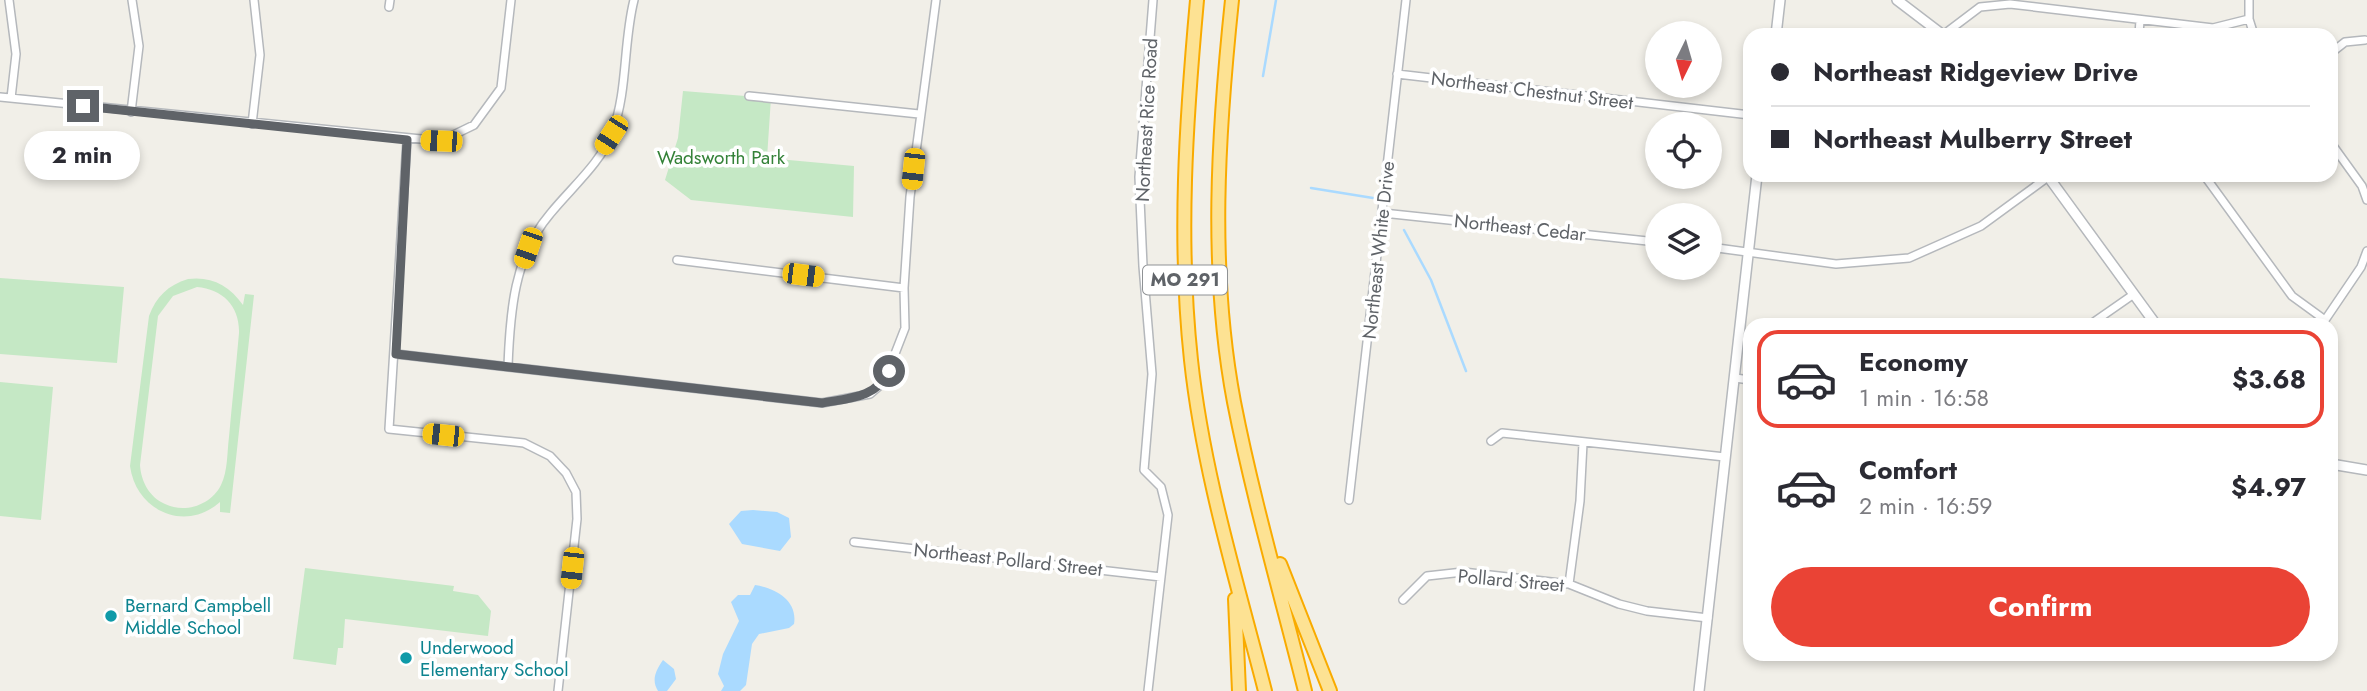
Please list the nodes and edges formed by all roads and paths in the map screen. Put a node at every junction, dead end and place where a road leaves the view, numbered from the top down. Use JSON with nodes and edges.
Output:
{"nodes":[{"id":1,"x":9,"y":0,"type":"edge"},
{"id":2,"x":132,"y":0,"type":"edge"},
{"id":3,"x":254,"y":0,"type":"edge"},
{"id":4,"x":511,"y":0,"type":"edge"},
{"id":5,"x":634,"y":0,"type":"edge"},
{"id":6,"x":936,"y":0,"type":"edge"},
{"id":7,"x":1153,"y":0,"type":"edge"},
{"id":8,"x":1197,"y":0,"type":"edge"},
{"id":9,"x":1232,"y":0,"type":"edge"},
{"id":10,"x":1406,"y":0,"type":"edge"},
{"id":11,"x":1780,"y":0,"type":"edge"},
{"id":12,"x":1897,"y":0,"type":"edge"},
{"id":13,"x":2249,"y":0,"type":"edge"},
{"id":14,"x":2249,"y":19,"type":"junction"},
{"id":15,"x":2140,"y":20,"type":"junction"},
{"id":16,"x":1777,"y":28,"type":"edge"},
{"id":17,"x":1934,"y":28,"type":"edge"},
{"id":18,"x":1952,"y":28,"type":"edge"},
{"id":19,"x":2139,"y":28,"type":"edge"},
{"id":20,"x":2252,"y":28,"type":"edge"},
{"id":21,"x":2365,"y":40,"type":"edge"},
{"id":22,"x":2338,"y":48,"type":"edge"},
{"id":23,"x":1397,"y":74,"type":"junction"},
{"id":24,"x":749,"y":96,"type":"dead end"},
{"id":25,"x":0,"y":97,"type":"edge"},
{"id":26,"x":11,"y":98,"type":"junction"},
{"id":27,"x":131,"y":112,"type":"junction"},
{"id":28,"x":919,"y":114,"type":"junction"},
{"id":29,"x":1743,"y":114,"type":"edge"},
{"id":30,"x":252,"y":124,"type":"junction"},
{"id":31,"x":407,"y":140,"type":"junction"},
{"id":32,"x":2338,"y":152,"type":"edge"},
{"id":33,"x":1757,"y":182,"type":"edge"},
{"id":34,"x":2040,"y":182,"type":"edge"},
{"id":35,"x":2052,"y":182,"type":"edge"},
{"id":36,"x":2209,"y":182,"type":"edge"},
{"id":37,"x":2364,"y":184,"type":"edge"},
{"id":38,"x":2367,"y":200,"type":"edge"},
{"id":39,"x":1383,"y":213,"type":"junction"},
{"id":40,"x":1645,"y":241,"type":"edge"},
{"id":41,"x":1722,"y":249,"type":"edge"},
{"id":42,"x":2367,"y":251,"type":"edge"},
{"id":43,"x":1748,"y":252,"type":"junction"},
{"id":44,"x":677,"y":260,"type":"dead end"},
{"id":45,"x":904,"y":288,"type":"junction"},
{"id":46,"x":2134,"y":294,"type":"junction"},
{"id":47,"x":2100,"y":318,"type":"edge"},
{"id":48,"x":2151,"y":318,"type":"edge"},
{"id":49,"x":2317,"y":318,"type":"edge"},
{"id":50,"x":2326,"y":318,"type":"edge"},
{"id":51,"x":396,"y":354,"type":"junction"},
{"id":52,"x":508,"y":366,"type":"junction"},
{"id":53,"x":1735,"y":378,"type":"junction"},
{"id":54,"x":1743,"y":379,"type":"edge"},
{"id":55,"x":1491,"y":441,"type":"dead end"},
{"id":56,"x":1583,"y":443,"type":"junction"},
{"id":57,"x":1725,"y":457,"type":"junction"},
{"id":58,"x":2338,"y":465,"type":"edge"},
{"id":59,"x":2367,"y":470,"type":"edge"},
{"id":60,"x":1349,"y":500,"type":"dead end"},
{"id":61,"x":1257,"y":503,"type":"junction"},
{"id":62,"x":854,"y":542,"type":"dead end"},
{"id":63,"x":1231,"y":556,"type":"junction"},
{"id":64,"x":1161,"y":577,"type":"junction"},
{"id":65,"x":1569,"y":584,"type":"junction"},
{"id":66,"x":1403,"y":600,"type":"dead end"},
{"id":67,"x":1708,"y":618,"type":"junction"},
{"id":68,"x":558,"y":691,"type":"edge"},
{"id":69,"x":1148,"y":691,"type":"edge"},
{"id":70,"x":1239,"y":691,"type":"edge"},
{"id":71,"x":1265,"y":691,"type":"edge"},
{"id":72,"x":1305,"y":691,"type":"edge"},
{"id":73,"x":1330,"y":691,"type":"edge"},
{"id":74,"x":1699,"y":691,"type":"edge"}],
"edges":[{"from":1,"to":26,"type":"street"},
{"from":2,"to":27,"type":"street"},
{"from":3,"to":30,"type":"street"},
{"from":4,"to":31,"type":"street"},
{"from":5,"to":52,"type":"street"},
{"from":6,"to":28,"type":"street"},
{"from":7,"to":64,"type":"street","name":"Northeast Rice Road"},
{"from":8,"to":63,"type":"highway","number":"MO 291"},
{"from":9,"to":61,"type":"highway","number":"MO 291"},
{"from":10,"to":23,"type":"street","name":"Northeast White Drive"},
{"from":11,"to":16,"type":"street"},
{"from":12,"to":17,"type":"street"},
{"from":13,"to":14,"type":"street"},
{"from":14,"to":15,"type":"street"},
{"from":14,"to":20,"type":"street"},
{"from":15,"to":18,"type":"street"},
{"from":15,"to":19,"type":"street"},
{"from":21,"to":22,"type":"street"},
{"from":23,"to":29,"type":"street","name":"Northeast Chestnut Street"},
{"from":23,"to":39,"type":"street","name":"Northeast White Drive"},
{"from":24,"to":28,"type":"street"},
{"from":25,"to":26,"type":"street"},
{"from":26,"to":27,"type":"street"},
{"from":27,"to":30,"type":"street"},
{"from":28,"to":45,"type":"street"},
{"from":30,"to":31,"type":"street"},
{"from":31,"to":51,"type":"street"},
{"from":32,"to":37,"type":"street"},
{"from":33,"to":43,"type":"street"},
{"from":34,"to":43,"type":"street"},
{"from":35,"to":46,"type":"street"},
{"from":36,"to":49,"type":"street"},
{"from":37,"to":38,"type":"street"},
{"from":39,"to":40,"type":"street","name":"Northeast Cedar"},
{"from":39,"to":60,"type":"street","name":"Northeast White Drive"},
{"from":41,"to":43,"type":"street"},
{"from":42,"to":50,"type":"street"},
{"from":43,"to":53,"type":"street"},
{"from":44,"to":45,"type":"street"},
{"from":45,"to":52,"type":"street"},
{"from":46,"to":47,"type":"street"},
{"from":46,"to":48,"type":"street"},
{"from":51,"to":52,"type":"street"},
{"from":51,"to":68,"type":"street"},
{"from":53,"to":54,"type":"street"},
{"from":53,"to":57,"type":"street"},
{"from":55,"to":56,"type":"street"},
{"from":56,"to":57,"type":"street"},
{"from":56,"to":65,"type":"street"},
{"from":57,"to":67,"type":"street"},
{"from":58,"to":59,"type":"street"},
{"from":61,"to":72,"type":"highway","number":"MO 291"},
{"from":61,"to":73,"type":"highway"},
{"from":62,"to":64,"type":"street","name":"Northeast Pollard Street"},
{"from":63,"to":70,"type":"highway"},
{"from":63,"to":71,"type":"highway","number":"MO 291"},
{"from":64,"to":69,"type":"street","name":"Northeast Rice Road"},
{"from":65,"to":66,"type":"street","name":"Pollard Street"},
{"from":65,"to":67,"type":"street","name":"Pollard Street"},
{"from":67,"to":74,"type":"street"}]}
